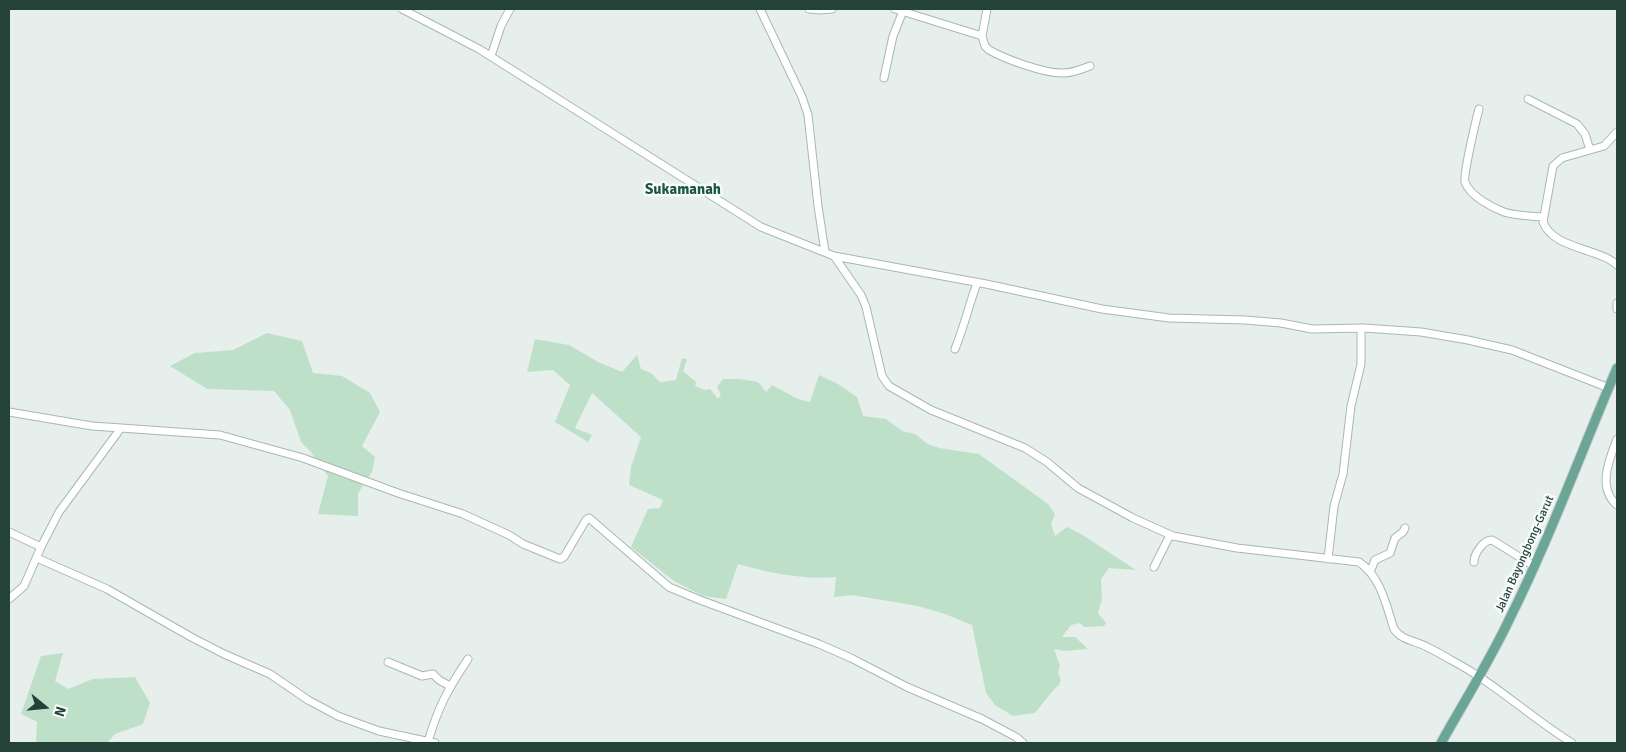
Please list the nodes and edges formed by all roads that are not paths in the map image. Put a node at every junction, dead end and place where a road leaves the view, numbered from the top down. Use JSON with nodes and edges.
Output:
{"nodes":[{"id":1,"x":402,"y":9,"type":"edge"},
{"id":2,"x":510,"y":9,"type":"edge"},
{"id":3,"x":760,"y":9,"type":"edge"},
{"id":4,"x":809,"y":9,"type":"edge"},
{"id":5,"x":832,"y":9,"type":"edge"},
{"id":6,"x":988,"y":9,"type":"edge"},
{"id":7,"x":899,"y":10,"type":"edge"},
{"id":8,"x":982,"y":36,"type":"junction"},
{"id":9,"x":491,"y":56,"type":"junction"},
{"id":10,"x":1090,"y":66,"type":"dead end"},
{"id":11,"x":884,"y":78,"type":"dead end"},
{"id":12,"x":1528,"y":99,"type":"dead end"},
{"id":13,"x":1479,"y":109,"type":"dead end"},
{"id":14,"x":1617,"y":132,"type":"edge"},
{"id":15,"x":1590,"y":149,"type":"junction"},
{"id":16,"x":1540,"y":217,"type":"junction"},
{"id":17,"x":825,"y":252,"type":"junction"},
{"id":18,"x":834,"y":256,"type":"junction"},
{"id":19,"x":1617,"y":265,"type":"edge"},
{"id":20,"x":978,"y":283,"type":"junction"},
{"id":21,"x":1617,"y":303,"type":"edge"},
{"id":22,"x":1617,"y":309,"type":"edge"},
{"id":23,"x":1361,"y":328,"type":"junction"},
{"id":24,"x":955,"y":349,"type":"dead end"},
{"id":25,"x":1617,"y":368,"type":"edge"},
{"id":26,"x":1609,"y":388,"type":"junction"},
{"id":27,"x":9,"y":412,"type":"edge"},
{"id":28,"x":121,"y":428,"type":"junction"},
{"id":29,"x":1617,"y":439,"type":"edge"},
{"id":30,"x":1617,"y":505,"type":"edge"},
{"id":31,"x":1405,"y":528,"type":"dead end"},
{"id":32,"x":9,"y":532,"type":"edge"},
{"id":33,"x":1170,"y":535,"type":"junction"},
{"id":34,"x":41,"y":547,"type":"junction"},
{"id":35,"x":38,"y":558,"type":"junction"},
{"id":36,"x":1328,"y":559,"type":"junction"},
{"id":37,"x":1474,"y":562,"type":"dead end"},
{"id":38,"x":1534,"y":566,"type":"junction"},
{"id":39,"x":1154,"y":567,"type":"dead end"},
{"id":40,"x":1370,"y":572,"type":"junction"},
{"id":41,"x":9,"y":599,"type":"edge"},
{"id":42,"x":468,"y":659,"type":"dead end"},
{"id":43,"x":388,"y":662,"type":"dead end"},
{"id":44,"x":1480,"y":678,"type":"junction"},
{"id":45,"x":450,"y":686,"type":"junction"},
{"id":46,"x":432,"y":742,"type":"edge"},
{"id":47,"x":1023,"y":743,"type":"edge"},
{"id":48,"x":1441,"y":743,"type":"edge"},
{"id":49,"x":1572,"y":743,"type":"edge"}],
"edges":[{"from":1,"to":9,"type":"street"},
{"from":2,"to":9,"type":"street"},
{"from":3,"to":17,"type":"street"},
{"from":4,"to":5,"type":"street"},
{"from":6,"to":8,"type":"street"},
{"from":7,"to":8,"type":"street"},
{"from":7,"to":11,"type":"street"},
{"from":8,"to":10,"type":"street"},
{"from":9,"to":17,"type":"street"},
{"from":12,"to":15,"type":"street"},
{"from":13,"to":16,"type":"street"},
{"from":14,"to":15,"type":"street"},
{"from":15,"to":16,"type":"street"},
{"from":16,"to":19,"type":"street"},
{"from":17,"to":18,"type":"street"},
{"from":18,"to":20,"type":"street"},
{"from":18,"to":33,"type":"street"},
{"from":20,"to":23,"type":"street"},
{"from":20,"to":24,"type":"street"},
{"from":21,"to":22,"type":"street"},
{"from":23,"to":26,"type":"street"},
{"from":23,"to":36,"type":"street"},
{"from":25,"to":26,"type":"main road","name":"Jalan Bayongbong-Garut"},
{"from":26,"to":38,"type":"main road","name":"Jalan Bayongbong-Garut"},
{"from":27,"to":28,"type":"street"},
{"from":28,"to":34,"type":"street"},
{"from":28,"to":47,"type":"street"},
{"from":29,"to":30,"type":"street"},
{"from":31,"to":40,"type":"street"},
{"from":32,"to":34,"type":"street"},
{"from":33,"to":36,"type":"street"},
{"from":33,"to":39,"type":"street"},
{"from":34,"to":35,"type":"street"},
{"from":35,"to":41,"type":"street"},
{"from":35,"to":46,"type":"street"},
{"from":36,"to":40,"type":"street"},
{"from":37,"to":38,"type":"street"},
{"from":38,"to":44,"type":"main road","name":"Jalan Bayongbong-Garut"},
{"from":40,"to":44,"type":"street"},
{"from":42,"to":45,"type":"street"},
{"from":43,"to":45,"type":"street"},
{"from":44,"to":48,"type":"main road","name":"Jalan Bayongbong-Garut"},
{"from":44,"to":49,"type":"street"},
{"from":45,"to":46,"type":"street"}]}
